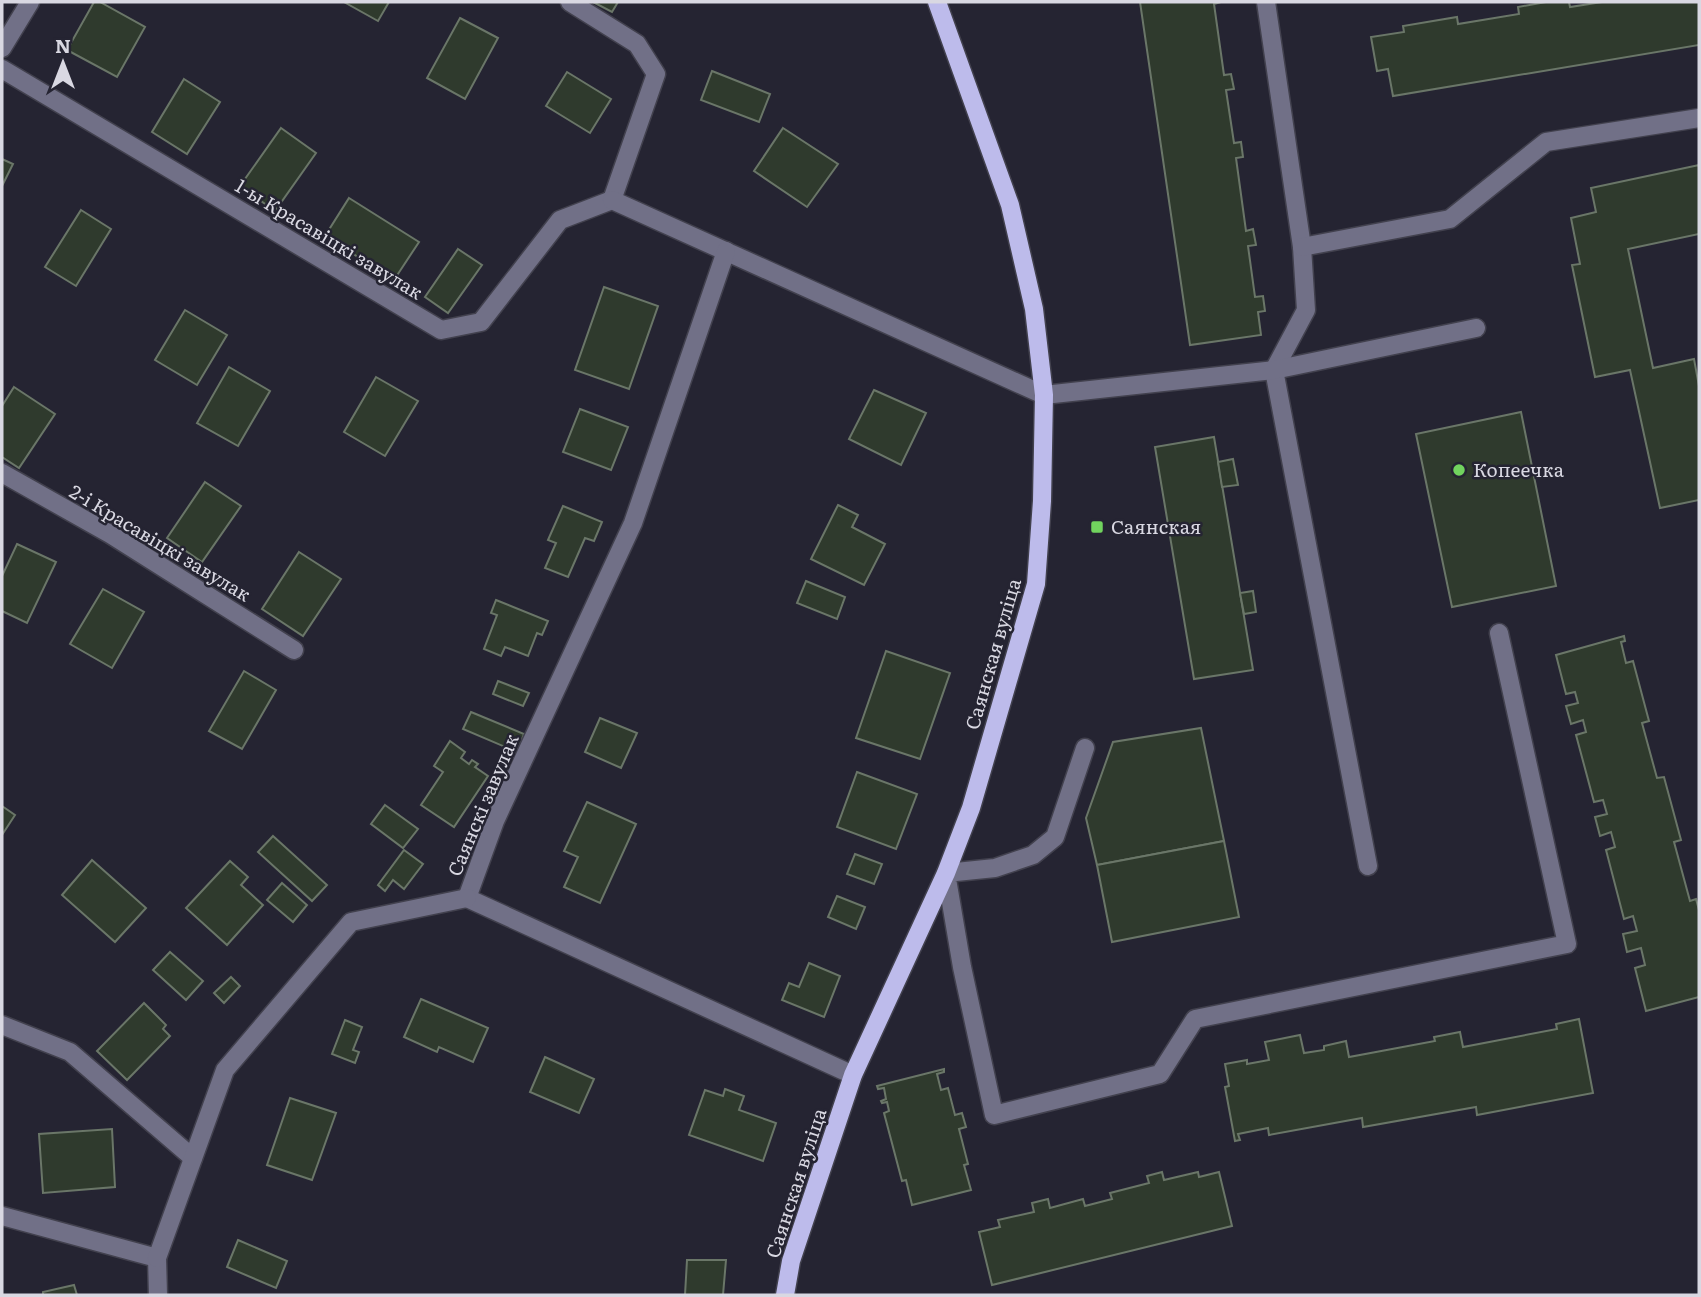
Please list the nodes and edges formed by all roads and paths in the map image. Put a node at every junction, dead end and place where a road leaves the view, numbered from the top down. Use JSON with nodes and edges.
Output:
{"nodes":[{"id":1,"x":30,"y":2,"type":"edge"},
{"id":2,"x":570,"y":2,"type":"edge"},
{"id":3,"x":937,"y":2,"type":"edge"},
{"id":4,"x":1266,"y":2,"type":"edge"},
{"id":5,"x":2,"y":48,"type":"edge"},
{"id":6,"x":2,"y":69,"type":"edge"},
{"id":7,"x":1699,"y":118,"type":"edge"},
{"id":8,"x":612,"y":200,"type":"junction"},
{"id":9,"x":1302,"y":247,"type":"junction"},
{"id":10,"x":726,"y":251,"type":"junction"},
{"id":11,"x":1476,"y":328,"type":"dead end"},
{"id":12,"x":1274,"y":370,"type":"junction"},
{"id":13,"x":1044,"y":395,"type":"junction"},
{"id":14,"x":2,"y":473,"type":"edge"},
{"id":15,"x":1499,"y":633,"type":"dead end"},
{"id":16,"x":294,"y":650,"type":"dead end"},
{"id":17,"x":1086,"y":748,"type":"dead end"},
{"id":18,"x":1368,"y":866,"type":"dead end"},
{"id":19,"x":946,"y":873,"type":"junction"},
{"id":20,"x":467,"y":898,"type":"junction"},
{"id":21,"x":2,"y":1025,"type":"edge"},
{"id":22,"x":853,"y":1075,"type":"junction"},
{"id":23,"x":193,"y":1158,"type":"junction"},
{"id":24,"x":2,"y":1216,"type":"edge"},
{"id":25,"x":157,"y":1258,"type":"junction"},
{"id":26,"x":158,"y":1295,"type":"edge"},
{"id":27,"x":785,"y":1295,"type":"edge"}],
"edges":[{"from":1,"to":5,"type":"street"},
{"from":2,"to":8,"type":"street"},
{"from":3,"to":13,"type":"main road","name":"Саянская вуліца"},
{"from":4,"to":9,"type":"street"},
{"from":6,"to":8,"type":"street","name":"1-ы Красавіцкі завулак"},
{"from":7,"to":9,"type":"street"},
{"from":8,"to":10,"type":"street"},
{"from":9,"to":12,"type":"street"},
{"from":10,"to":13,"type":"street"},
{"from":10,"to":20,"type":"street","name":"Саянскі завулак"},
{"from":11,"to":12,"type":"street"},
{"from":12,"to":13,"type":"street"},
{"from":12,"to":18,"type":"street"},
{"from":13,"to":19,"type":"main road","name":"Саянская вуліца"},
{"from":14,"to":16,"type":"street","name":"2-і Красавіцкі завулак"},
{"from":15,"to":19,"type":"street"},
{"from":17,"to":19,"type":"street"},
{"from":19,"to":22,"type":"main road","name":"Саянская вуліца"},
{"from":20,"to":22,"type":"street"},
{"from":20,"to":23,"type":"street","name":"Саянскі завулак"},
{"from":21,"to":23,"type":"street"},
{"from":22,"to":27,"type":"main road","name":"Саянская вуліца"},
{"from":23,"to":25,"type":"street","name":"Саянскі завулак"},
{"from":24,"to":25,"type":"street"},
{"from":25,"to":26,"type":"street"}]}
